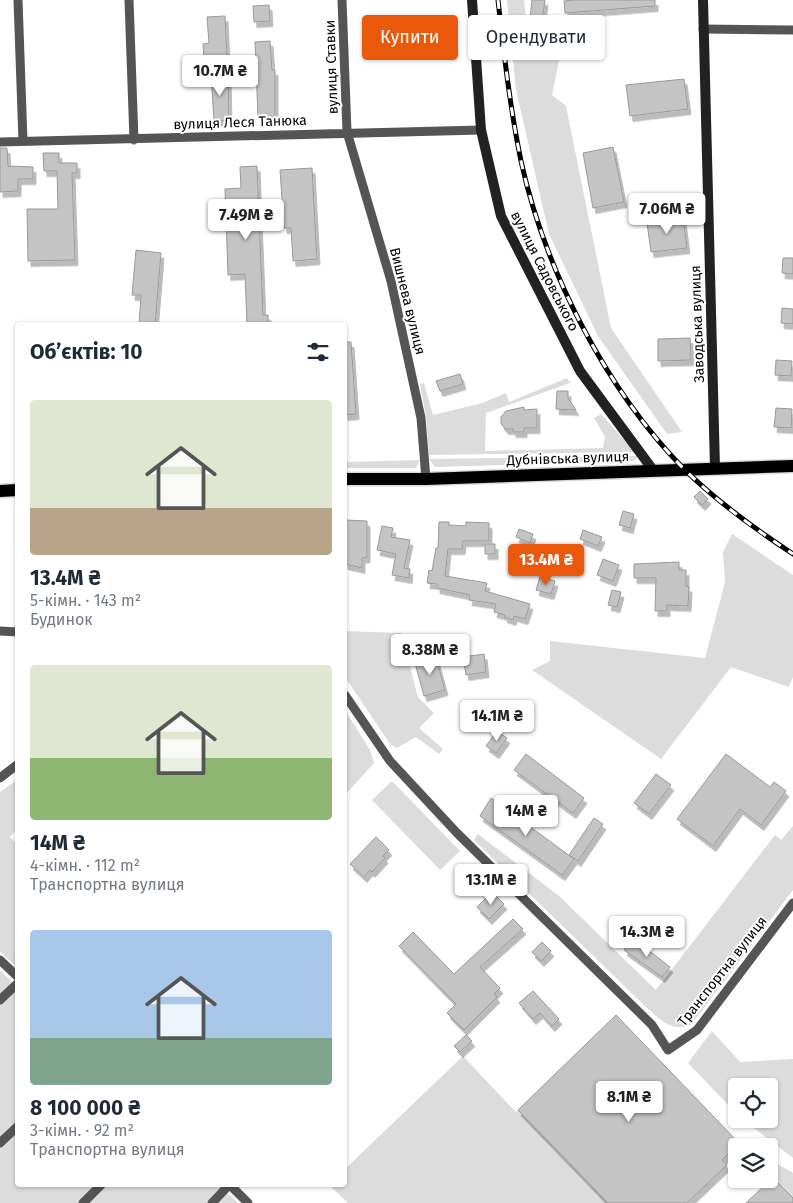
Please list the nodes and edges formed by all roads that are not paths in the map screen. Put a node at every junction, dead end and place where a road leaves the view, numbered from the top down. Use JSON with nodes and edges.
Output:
{"nodes":[{"id":1,"x":18,"y":0,"type":"edge"},
{"id":2,"x":129,"y":0,"type":"edge"},
{"id":3,"x":342,"y":0,"type":"edge"},
{"id":4,"x":472,"y":0,"type":"edge"},
{"id":5,"x":703,"y":0,"type":"edge"},
{"id":6,"x":703,"y":29,"type":"junction"},
{"id":7,"x":793,"y":30,"type":"edge"},
{"id":8,"x":481,"y":130,"type":"junction"},
{"id":9,"x":347,"y":132,"type":"junction"},
{"id":10,"x":134,"y":140,"type":"junction"},
{"id":11,"x":23,"y":141,"type":"junction"},
{"id":12,"x":0,"y":142,"type":"edge"},
{"id":13,"x":793,"y":466,"type":"edge"},
{"id":14,"x":715,"y":468,"type":"junction"},
{"id":15,"x":653,"y":470,"type":"junction"},
{"id":16,"x":347,"y":479,"type":"edge"},
{"id":17,"x":426,"y":479,"type":"junction"},
{"id":18,"x":15,"y":490,"type":"edge"},
{"id":19,"x":0,"y":491,"type":"edge"},
{"id":20,"x":0,"y":631,"type":"edge"},
{"id":21,"x":15,"y":632,"type":"edge"},
{"id":22,"x":347,"y":699,"type":"edge"},
{"id":23,"x":15,"y":766,"type":"edge"},
{"id":24,"x":0,"y":778,"type":"edge"},
{"id":25,"x":793,"y":903,"type":"edge"},
{"id":26,"x":0,"y":960,"type":"edge"},
{"id":27,"x":15,"y":974,"type":"edge"},
{"id":28,"x":15,"y":986,"type":"edge"},
{"id":29,"x":0,"y":1000,"type":"edge"},
{"id":30,"x":15,"y":1129,"type":"edge"},
{"id":31,"x":0,"y":1143,"type":"edge"},
{"id":32,"x":99,"y":1187,"type":"edge"},
{"id":33,"x":228,"y":1187,"type":"edge"},
{"id":34,"x":232,"y":1187,"type":"edge"},
{"id":35,"x":83,"y":1203,"type":"edge"},
{"id":36,"x":212,"y":1203,"type":"edge"},
{"id":37,"x":248,"y":1203,"type":"edge"}],
"edges":[{"from":1,"to":11,"type":"street"},
{"from":2,"to":10,"type":"street"},
{"from":3,"to":9,"type":"street","name":"вулиця Ставки"},
{"from":4,"to":8,"type":"street","name":"вулиця Садовського"},
{"from":5,"to":6,"type":"street","name":"Заводська вулиця"},
{"from":6,"to":7,"type":"street"},
{"from":6,"to":14,"type":"street","name":"Заводська вулиця"},
{"from":8,"to":9,"type":"street","name":"вулиця Леся Танюка"},
{"from":8,"to":15,"type":"street","name":"вулиця Садовського"},
{"from":9,"to":10,"type":"street","name":"вулиця Леся Танюка"},
{"from":9,"to":17,"type":"street","name":"Вишнева вулиця"},
{"from":10,"to":11,"type":"street","name":"вулиця Леся Танюка"},
{"from":11,"to":12,"type":"street","name":"вулиця Леся Танюка"},
{"from":13,"to":14,"type":"main road","name":"Дубнівська вулиця"},
{"from":14,"to":15,"type":"main road","name":"Дубнівська вулиця"},
{"from":15,"to":17,"type":"main road","name":"Дубнівська вулиця"},
{"from":16,"to":17,"type":"main road","name":"Дубнівська вулиця"},
{"from":18,"to":19,"type":"main road"},
{"from":20,"to":21,"type":"street"},
{"from":22,"to":25,"type":"street","name":"Транспортна вулиця"},
{"from":23,"to":24,"type":"street"},
{"from":26,"to":27,"type":"street"},
{"from":28,"to":29,"type":"street"},
{"from":30,"to":31,"type":"street"},
{"from":32,"to":35,"type":"street"},
{"from":33,"to":36,"type":"street"},
{"from":34,"to":37,"type":"street"}]}
